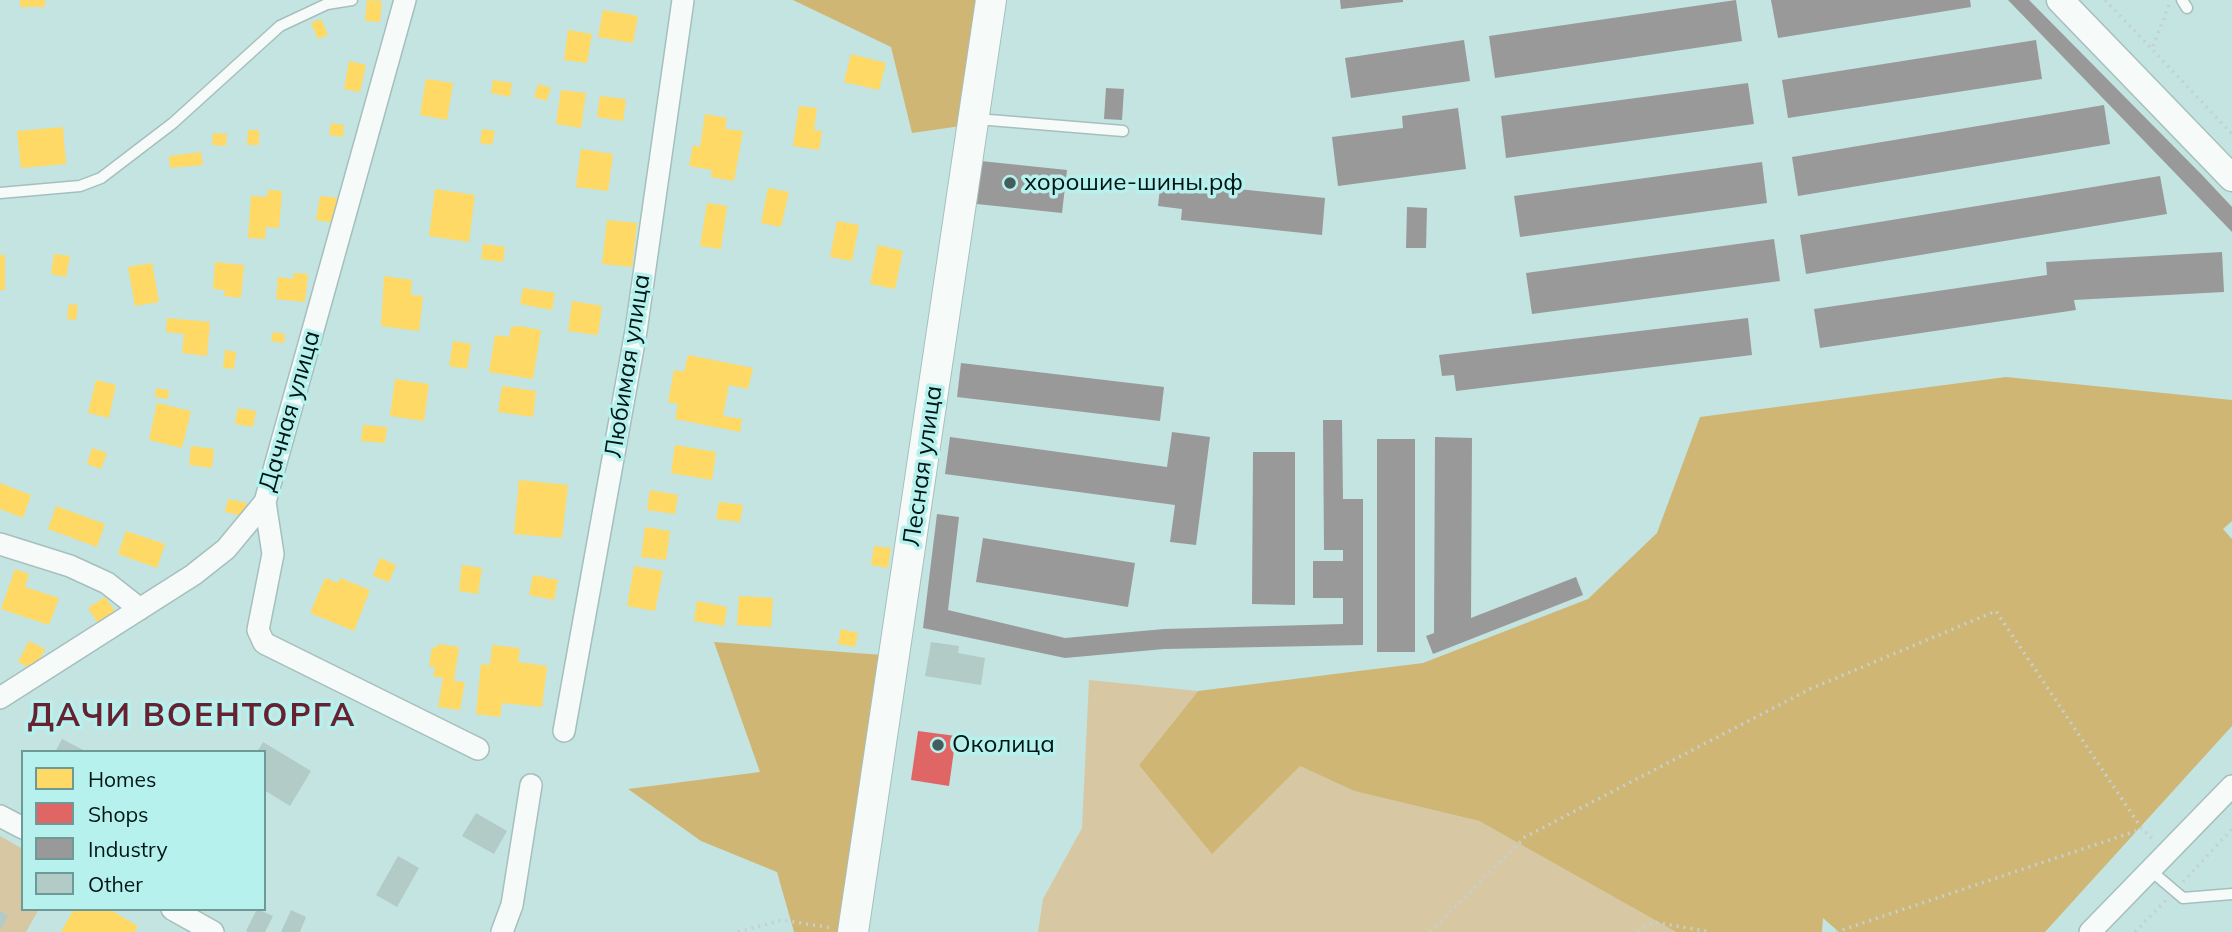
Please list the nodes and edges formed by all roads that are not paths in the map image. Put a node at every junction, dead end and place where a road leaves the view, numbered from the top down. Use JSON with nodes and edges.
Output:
{"nodes":[{"id":1,"x":352,"y":0,"type":"edge"},
{"id":2,"x":405,"y":0,"type":"edge"},
{"id":3,"x":682,"y":0,"type":"edge"},
{"id":4,"x":991,"y":0,"type":"edge"},
{"id":5,"x":2060,"y":0,"type":"edge"},
{"id":6,"x":974,"y":119,"type":"junction"},
{"id":7,"x":1123,"y":131,"type":"dead end"},
{"id":8,"x":2232,"y":178,"type":"edge"},
{"id":9,"x":0,"y":193,"type":"edge"},
{"id":10,"x":265,"y":502,"type":"junction"},
{"id":11,"x":0,"y":544,"type":"edge"},
{"id":12,"x":140,"y":609,"type":"junction"},
{"id":13,"x":0,"y":698,"type":"edge"},
{"id":14,"x":564,"y":731,"type":"dead end"},
{"id":15,"x":478,"y":749,"type":"dead end"},
{"id":16,"x":531,"y":785,"type":"dead end"},
{"id":17,"x":2231,"y":788,"type":"edge"},
{"id":18,"x":0,"y":816,"type":"edge"},
{"id":19,"x":21,"y":827,"type":"edge"},
{"id":20,"x":2150,"y":870,"type":"junction"},
{"id":21,"x":2232,"y":894,"type":"edge"},
{"id":22,"x":176,"y":911,"type":"edge"},
{"id":23,"x":213,"y":932,"type":"edge"},
{"id":24,"x":502,"y":932,"type":"edge"},
{"id":25,"x":853,"y":932,"type":"edge"},
{"id":26,"x":2090,"y":932,"type":"edge"}],
"edges":[{"from":1,"to":9,"type":"lane"},
{"from":2,"to":10,"type":"street","name":"Дачная улица"},
{"from":3,"to":14,"type":"street","name":"Любимая улица"},
{"from":4,"to":6,"type":"main road","name":"Лесная улица"},
{"from":5,"to":8,"type":"street"},
{"from":6,"to":7,"type":"lane"},
{"from":6,"to":25,"type":"main road","name":"Лесная улица"},
{"from":10,"to":12,"type":"street","name":"Дачная улица"},
{"from":10,"to":15,"type":"street"},
{"from":11,"to":12,"type":"street"},
{"from":12,"to":13,"type":"street","name":"Дачная улица"},
{"from":16,"to":24,"type":"street"},
{"from":17,"to":20,"type":"street"},
{"from":18,"to":19,"type":"street"},
{"from":20,"to":21,"type":"lane"},
{"from":20,"to":26,"type":"street"},
{"from":22,"to":23,"type":"street"}]}
